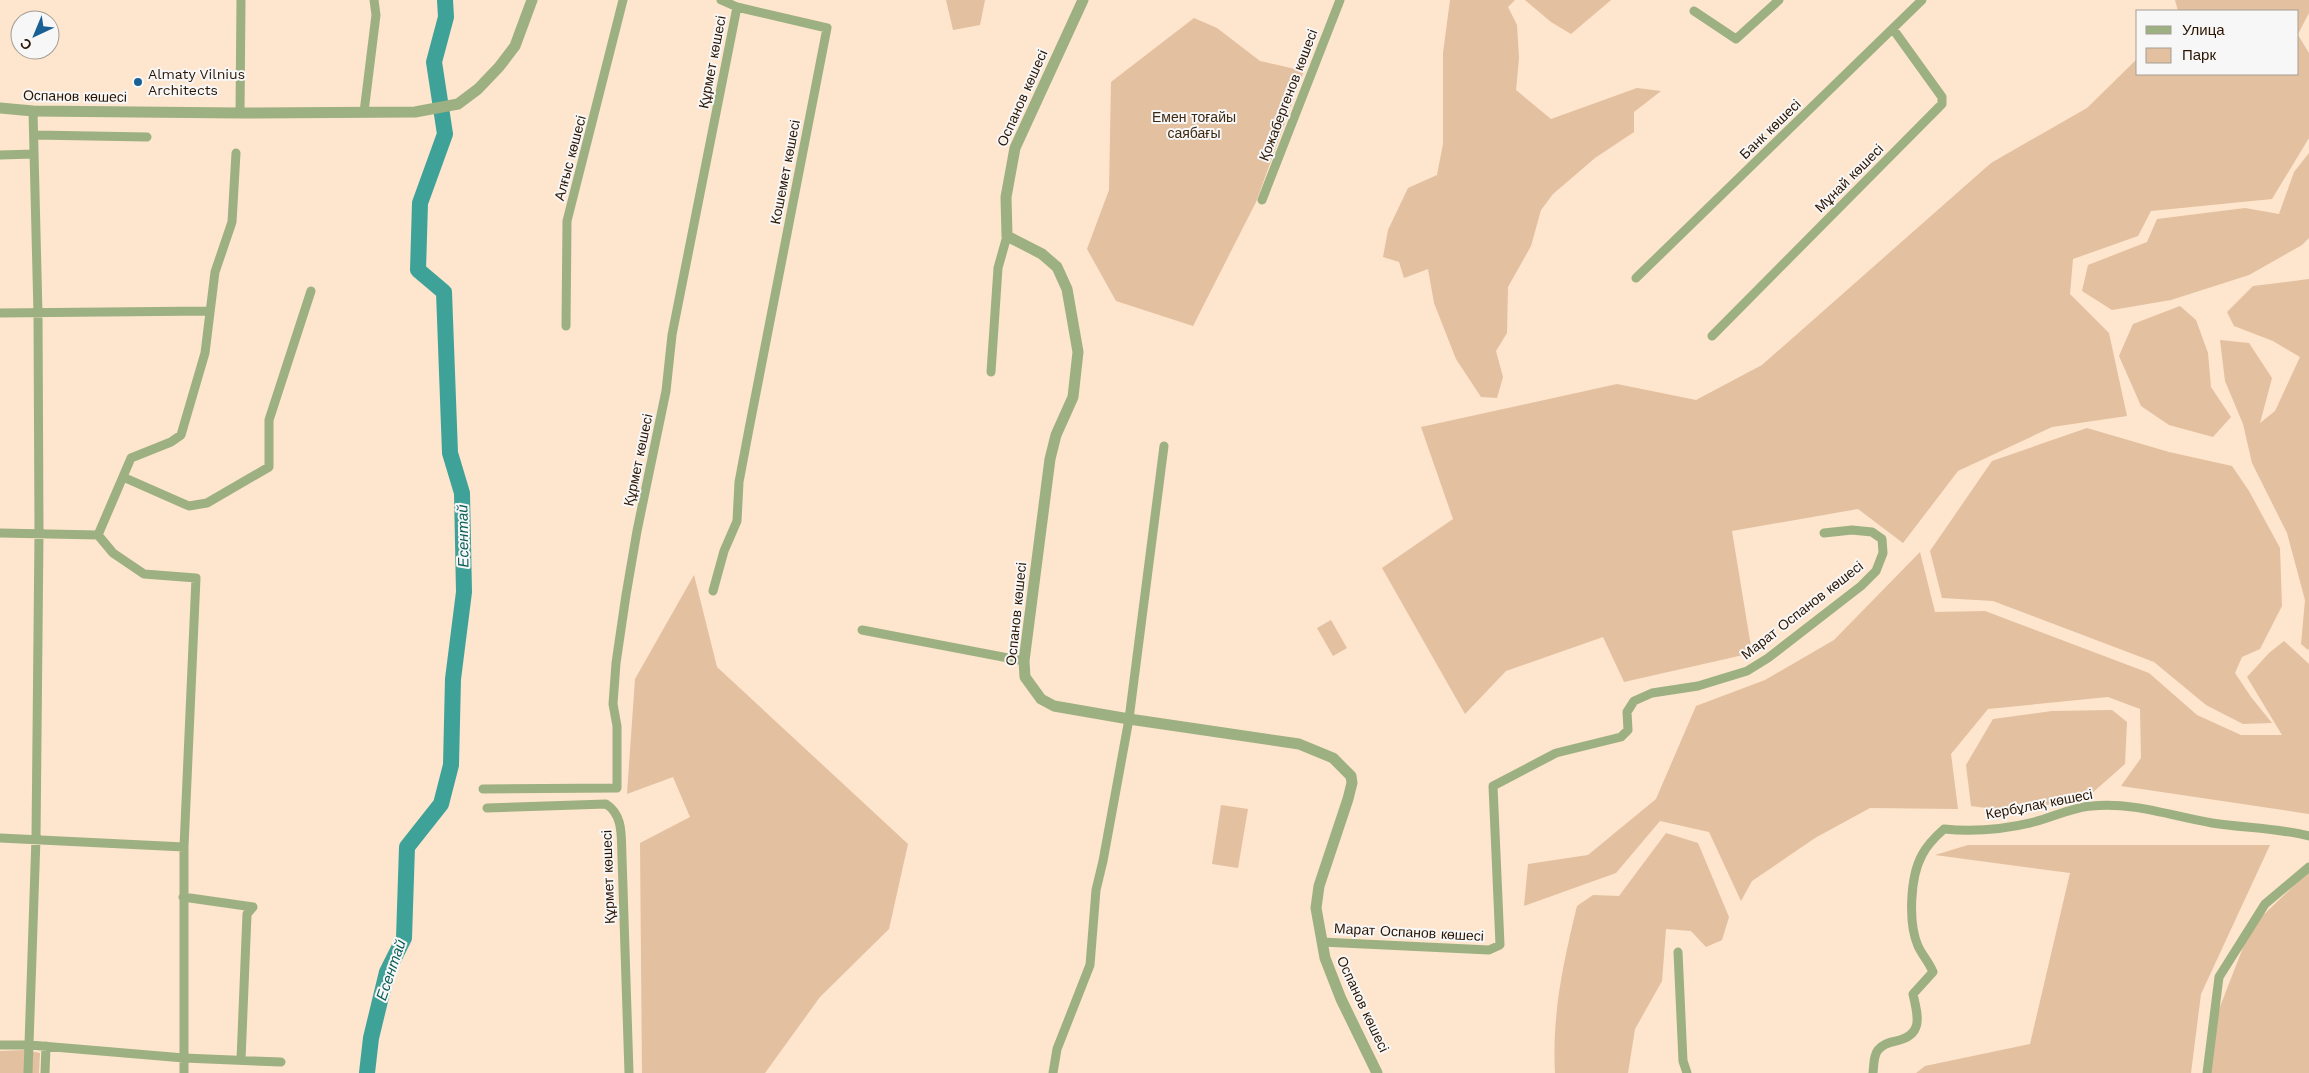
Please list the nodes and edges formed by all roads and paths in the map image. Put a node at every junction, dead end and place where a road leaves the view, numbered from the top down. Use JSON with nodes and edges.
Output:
{"nodes":[{"id":1,"x":241,"y":0,"type":"edge"},
{"id":2,"x":374,"y":0,"type":"edge"},
{"id":3,"x":532,"y":0,"type":"edge"},
{"id":4,"x":623,"y":0,"type":"edge"},
{"id":5,"x":721,"y":0,"type":"edge"},
{"id":6,"x":1083,"y":0,"type":"edge"},
{"id":7,"x":1340,"y":0,"type":"edge"},
{"id":8,"x":1779,"y":0,"type":"edge"},
{"id":9,"x":1922,"y":0,"type":"edge"},
{"id":10,"x":737,"y":7,"type":"junction"},
{"id":11,"x":1694,"y":11,"type":"dead end"},
{"id":12,"x":1893,"y":29,"type":"junction"},
{"id":13,"x":0,"y":108,"type":"edge"},
{"id":14,"x":33,"y":111,"type":"junction"},
{"id":15,"x":364,"y":112,"type":"junction"},
{"id":16,"x":240,"y":113,"type":"junction"},
{"id":17,"x":34,"y":135,"type":"junction"},
{"id":18,"x":147,"y":137,"type":"dead end"},
{"id":19,"x":236,"y":153,"type":"dead end"},
{"id":20,"x":34,"y":154,"type":"junction"},
{"id":21,"x":0,"y":155,"type":"edge"},
{"id":22,"x":1262,"y":200,"type":"dead end"},
{"id":23,"x":1007,"y":236,"type":"junction"},
{"id":24,"x":1636,"y":278,"type":"dead end"},
{"id":25,"x":311,"y":290,"type":"dead end"},
{"id":26,"x":210,"y":311,"type":"junction"},
{"id":27,"x":0,"y":313,"type":"edge"},
{"id":28,"x":38,"y":314,"type":"junction"},
{"id":29,"x":566,"y":326,"type":"dead end"},
{"id":30,"x":1712,"y":336,"type":"dead end"},
{"id":31,"x":991,"y":372,"type":"dead end"},
{"id":32,"x":1164,"y":446,"type":"dead end"},
{"id":33,"x":123,"y":478,"type":"junction"},
{"id":34,"x":0,"y":533,"type":"edge"},
{"id":35,"x":40,"y":533,"type":"junction"},
{"id":36,"x":1824,"y":533,"type":"dead end"},
{"id":37,"x":98,"y":535,"type":"junction"},
{"id":38,"x":713,"y":591,"type":"dead end"},
{"id":39,"x":862,"y":630,"type":"dead end"},
{"id":40,"x":1024,"y":661,"type":"junction"},
{"id":41,"x":1129,"y":720,"type":"junction"},
{"id":42,"x":483,"y":789,"type":"dead end"},
{"id":43,"x":487,"y":808,"type":"dead end"},
{"id":44,"x":2309,"y":836,"type":"edge"},
{"id":45,"x":0,"y":838,"type":"edge"},
{"id":46,"x":36,"y":838,"type":"junction"},
{"id":47,"x":184,"y":847,"type":"junction"},
{"id":48,"x":2309,"y":867,"type":"edge"},
{"id":49,"x":183,"y":897,"type":"junction"},
{"id":50,"x":1322,"y":942,"type":"junction"},
{"id":51,"x":1678,"y":952,"type":"dead end"},
{"id":52,"x":0,"y":1045,"type":"edge"},
{"id":53,"x":30,"y":1045,"type":"junction"},
{"id":54,"x":46,"y":1046,"type":"junction"},
{"id":55,"x":184,"y":1058,"type":"junction"},
{"id":56,"x":241,"y":1060,"type":"junction"},
{"id":57,"x":281,"y":1062,"type":"dead end"},
{"id":58,"x":28,"y":1073,"type":"edge"},
{"id":59,"x":45,"y":1073,"type":"edge"},
{"id":60,"x":184,"y":1073,"type":"edge"},
{"id":61,"x":629,"y":1073,"type":"edge"},
{"id":62,"x":1053,"y":1073,"type":"edge"},
{"id":63,"x":1378,"y":1073,"type":"edge"},
{"id":64,"x":1687,"y":1073,"type":"edge"},
{"id":65,"x":1873,"y":1073,"type":"edge"},
{"id":66,"x":2207,"y":1073,"type":"edge"}],
"edges":[{"from":1,"to":16,"type":"street"},
{"from":2,"to":15,"type":"street"},
{"from":3,"to":15,"type":"street","name":"Оспанов көшесі"},
{"from":4,"to":29,"type":"street","name":"Алғыс көшесі"},
{"from":5,"to":10,"type":"street","name":"Кошемет көшесі"},
{"from":6,"to":23,"type":"street","name":"Оспанов көшесі"},
{"from":7,"to":22,"type":"street","name":"Қожабергенов көшесі"},
{"from":8,"to":11,"type":"street"},
{"from":9,"to":12,"type":"street","name":"Банк көшесі"},
{"from":10,"to":38,"type":"street","name":"Кошемет көшесі"},
{"from":10,"to":42,"type":"street","name":"Құрмет көшесі"},
{"from":12,"to":24,"type":"street","name":"Банк көшесі"},
{"from":12,"to":30,"type":"street","name":"Мұнай көшесі"},
{"from":13,"to":14,"type":"street","name":"Оспанов көшесі"},
{"from":14,"to":16,"type":"street","name":"Оспанов көшесі"},
{"from":14,"to":17,"type":"street"},
{"from":15,"to":16,"type":"street","name":"Оспанов көшесі"},
{"from":17,"to":18,"type":"street"},
{"from":17,"to":20,"type":"street"},
{"from":19,"to":26,"type":"street"},
{"from":20,"to":21,"type":"street"},
{"from":20,"to":28,"type":"street"},
{"from":23,"to":31,"type":"street"},
{"from":23,"to":40,"type":"street","name":"Оспанов көшесі"},
{"from":25,"to":33,"type":"street"},
{"from":26,"to":28,"type":"street"},
{"from":26,"to":33,"type":"street"},
{"from":27,"to":28,"type":"street"},
{"from":28,"to":35,"type":"street"},
{"from":32,"to":41,"type":"street"},
{"from":33,"to":37,"type":"street"},
{"from":34,"to":35,"type":"street"},
{"from":35,"to":37,"type":"street"},
{"from":35,"to":46,"type":"street"},
{"from":36,"to":50,"type":"street","name":"Марат Оспанов көшесі"},
{"from":37,"to":47,"type":"street"},
{"from":39,"to":40,"type":"street"},
{"from":40,"to":41,"type":"street","name":"Оспанов көшесі"},
{"from":41,"to":50,"type":"street","name":"Оспанов көшесі"},
{"from":41,"to":62,"type":"street"},
{"from":43,"to":61,"type":"street","name":"Құрмет көшесі"},
{"from":44,"to":65,"type":"street","name":"Кербұлақ көшесі"},
{"from":45,"to":46,"type":"street"},
{"from":46,"to":47,"type":"street"},
{"from":46,"to":53,"type":"street"},
{"from":47,"to":49,"type":"street"},
{"from":48,"to":66,"type":"street"},
{"from":49,"to":55,"type":"street"},
{"from":49,"to":56,"type":"street"},
{"from":50,"to":63,"type":"street","name":"Оспанов көшесі"},
{"from":51,"to":64,"type":"street"},
{"from":52,"to":53,"type":"street"},
{"from":53,"to":54,"type":"street"},
{"from":53,"to":58,"type":"street"},
{"from":54,"to":55,"type":"street"},
{"from":54,"to":59,"type":"street"},
{"from":55,"to":56,"type":"street"},
{"from":55,"to":60,"type":"street"},
{"from":56,"to":57,"type":"street"}]}
